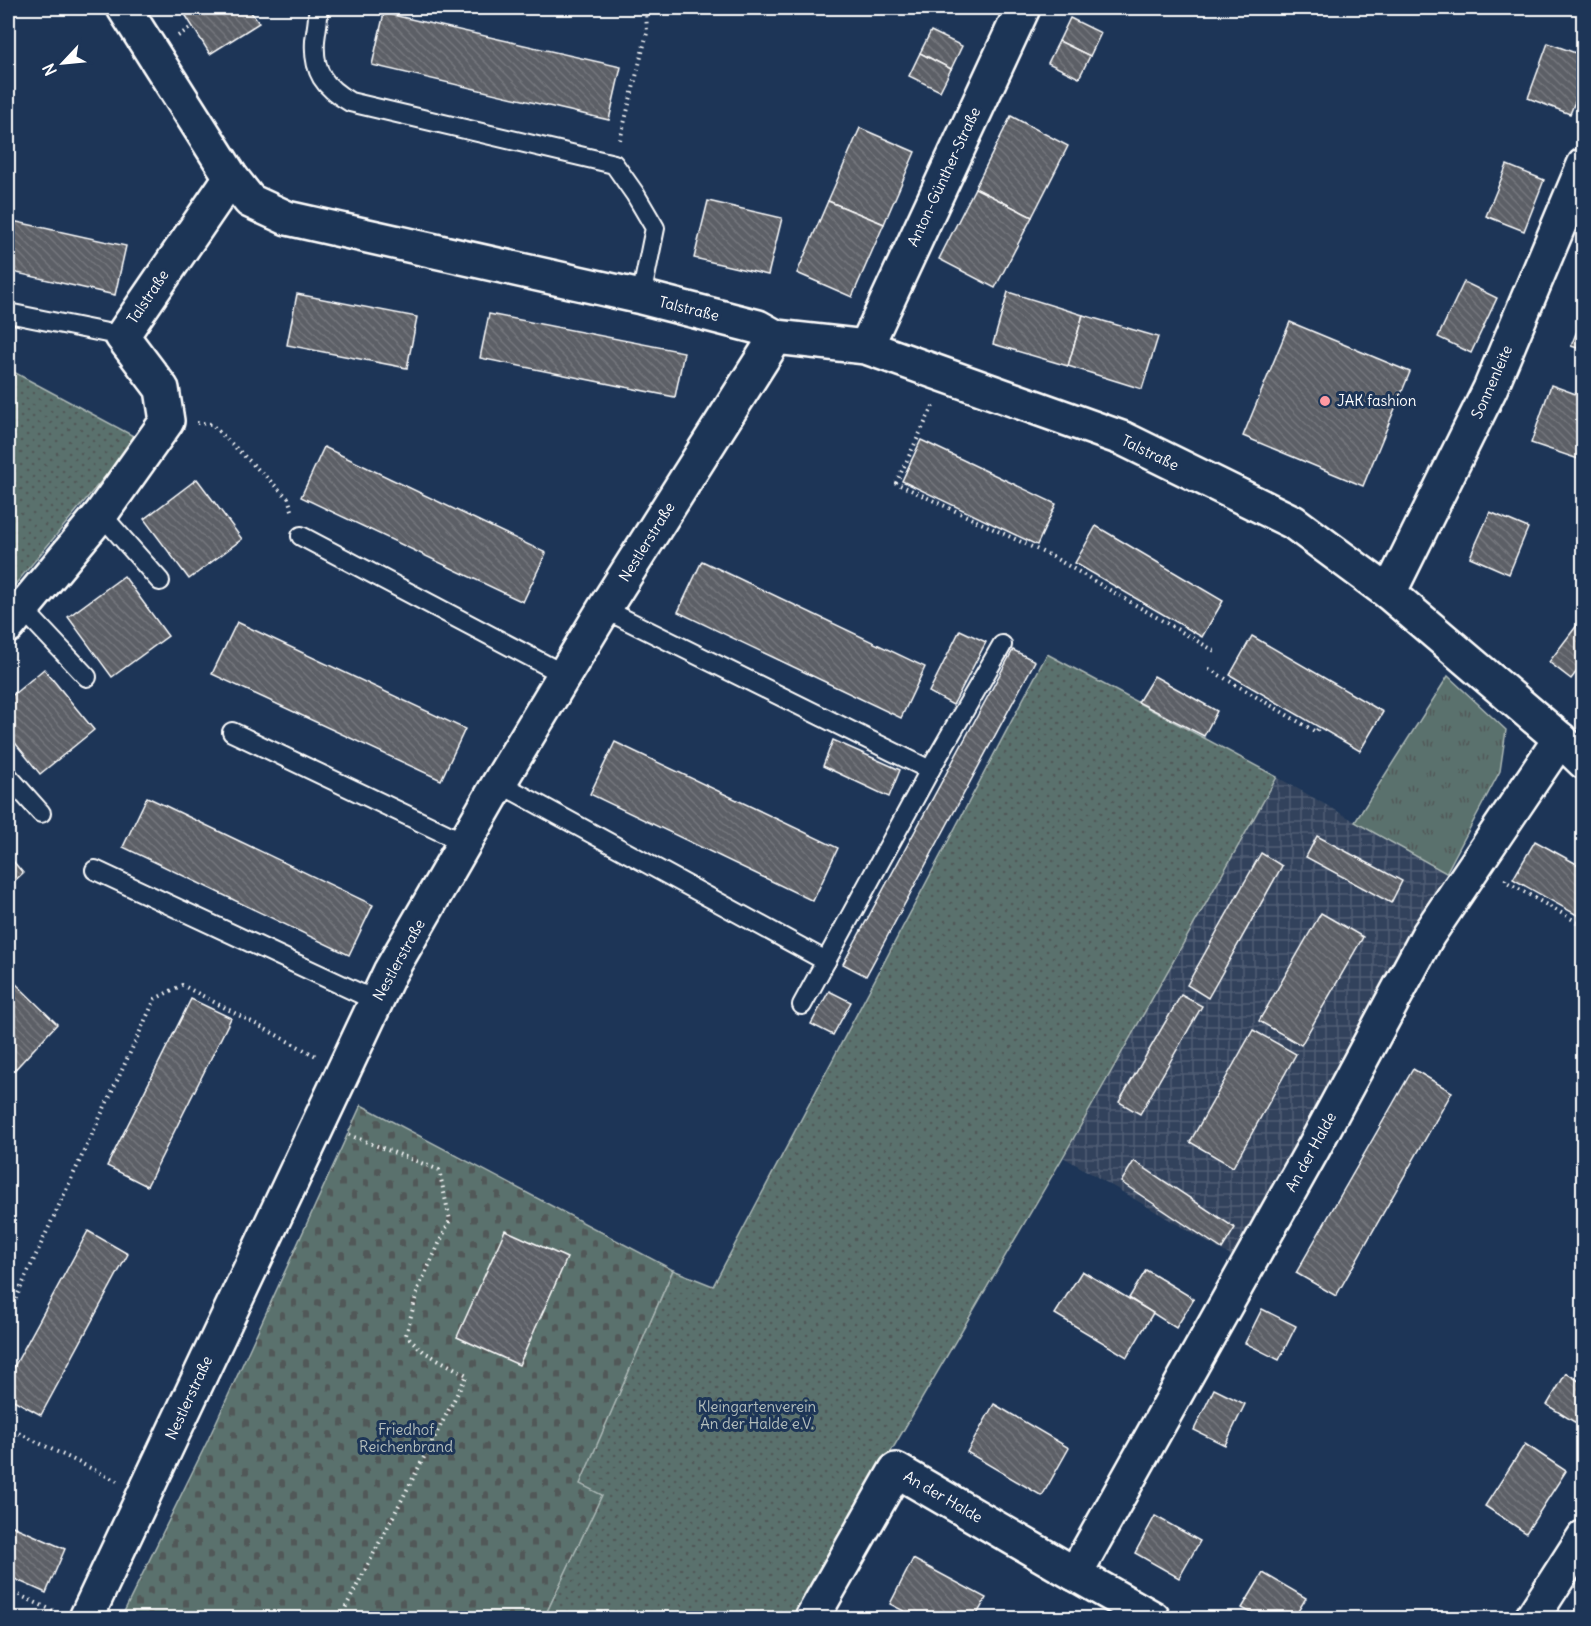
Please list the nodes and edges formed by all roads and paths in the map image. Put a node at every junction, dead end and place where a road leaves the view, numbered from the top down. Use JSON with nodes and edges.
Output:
{"nodes":[{"id":1,"x":124,"y":8,"type":"edge"},
{"id":2,"x":318,"y":8,"type":"edge"},
{"id":3,"x":646,"y":8,"type":"edge"},
{"id":4,"x":1023,"y":8,"type":"edge"},
{"id":5,"x":193,"y":26,"type":"dead end"},
{"id":6,"x":183,"y":33,"type":"dead end"},
{"id":7,"x":614,"y":164,"type":"junction"},
{"id":8,"x":1584,"y":165,"type":"edge"},
{"id":9,"x":231,"y":177,"type":"junction"},
{"id":10,"x":642,"y":297,"type":"junction"},
{"id":11,"x":8,"y":313,"type":"edge"},
{"id":12,"x":122,"y":336,"type":"junction"},
{"id":13,"x":777,"y":337,"type":"junction"},
{"id":14,"x":866,"y":347,"type":"junction"},
{"id":15,"x":946,"y":376,"type":"junction"},
{"id":16,"x":167,"y":421,"type":"junction"},
{"id":17,"x":100,"y":514,"type":"junction"},
{"id":18,"x":301,"y":536,"type":"joint"},
{"id":19,"x":160,"y":580,"type":"dead end"},
{"id":20,"x":1113,"y":585,"type":"dead end"},
{"id":21,"x":1110,"y":590,"type":"junction"},
{"id":22,"x":1389,"y":592,"type":"junction"},
{"id":23,"x":604,"y":609,"type":"junction"},
{"id":24,"x":1165,"y":616,"type":"dead end"},
{"id":25,"x":15,"y":617,"type":"edge"},
{"id":26,"x":1162,"y":621,"type":"junction"},
{"id":27,"x":1002,"y":645,"type":"dead end"},
{"id":28,"x":1218,"y":653,"type":"dead end"},
{"id":29,"x":1209,"y":669,"type":"dead end"},
{"id":30,"x":566,"y":675,"type":"junction"},
{"id":31,"x":87,"y":677,"type":"dead end"},
{"id":32,"x":1268,"y":697,"type":"dead end"},
{"id":33,"x":1265,"y":702,"type":"junction"},
{"id":34,"x":1319,"y":726,"type":"dead end"},
{"id":35,"x":232,"y":732,"type":"dead end"},
{"id":36,"x":1560,"y":739,"type":"junction"},
{"id":37,"x":1584,"y":762,"type":"edge"},
{"id":38,"x":930,"y":770,"type":"junction"},
{"id":39,"x":8,"y":776,"type":"edge"},
{"id":40,"x":500,"y":783,"type":"junction"},
{"id":41,"x":41,"y":813,"type":"dead end"},
{"id":42,"x":465,"y":843,"type":"junction"},
{"id":43,"x":95,"y":870,"type":"dead end"},
{"id":44,"x":1509,"y":873,"type":"dead end"},
{"id":45,"x":1551,"y":900,"type":"dead end"},
{"id":46,"x":1548,"y":906,"type":"junction"},
{"id":47,"x":1584,"y":926,"type":"edge"},
{"id":48,"x":826,"y":961,"type":"junction"},
{"id":49,"x":376,"y":1001,"type":"junction"},
{"id":50,"x":802,"y":1005,"type":"dead end"},
{"id":51,"x":343,"y":1070,"type":"junction"},
{"id":52,"x":318,"y":1123,"type":"junction"},
{"id":53,"x":8,"y":1315,"type":"edge"},
{"id":54,"x":8,"y":1428,"type":"edge"},
{"id":55,"x":144,"y":1494,"type":"junction"},
{"id":56,"x":1584,"y":1537,"type":"edge"},
{"id":57,"x":1075,"y":1574,"type":"junction"},
{"id":58,"x":8,"y":1590,"type":"edge"},
{"id":59,"x":73,"y":1616,"type":"edge"},
{"id":60,"x":340,"y":1618,"type":"edge"},
{"id":61,"x":812,"y":1618,"type":"edge"},
{"id":62,"x":1153,"y":1618,"type":"edge"},
{"id":63,"x":1532,"y":1618,"type":"edge"}],
"edges":[{"from":1,"to":9,"type":"street","name":"Talstraße"},
{"from":2,"to":7,"type":"lane"},
{"from":3,"to":7,"type":"path"},
{"from":4,"to":14,"type":"street","name":"Anton-Günther-Straße"},
{"from":5,"to":6,"type":"path"},
{"from":7,"to":10,"type":"lane","name":"Talstraße"},
{"from":8,"to":22,"type":"street","name":"Sonnenleite"},
{"from":9,"to":10,"type":"street","name":"Talstraße"},
{"from":9,"to":12,"type":"street","name":"Talstraße"},
{"from":10,"to":13,"type":"street","name":"Talstraße"},
{"from":11,"to":12,"type":"lane"},
{"from":12,"to":16,"type":"street","name":"Talstraße"},
{"from":13,"to":14,"type":"street","name":"Talstraße"},
{"from":13,"to":23,"type":"street","name":"Nestlerstraße"},
{"from":14,"to":15,"type":"street","name":"Talstraße"},
{"from":15,"to":21,"type":"path"},
{"from":15,"to":22,"type":"street","name":"Talstraße"},
{"from":16,"to":17,"type":"street"},
{"from":16,"to":18,"type":"path"},
{"from":17,"to":19,"type":"lane"},
{"from":17,"to":25,"type":"street"},
{"from":18,"to":30,"type":"lane"},
{"from":20,"to":21,"type":"path"},
{"from":21,"to":26,"type":"path"},
{"from":22,"to":36,"type":"street","name":"Talstraße"},
{"from":23,"to":30,"type":"street","name":"Nestlerstraße"},
{"from":23,"to":38,"type":"lane"},
{"from":24,"to":26,"type":"path"},
{"from":25,"to":31,"type":"lane"},
{"from":26,"to":28,"type":"path"},
{"from":27,"to":38,"type":"lane"},
{"from":29,"to":33,"type":"path"},
{"from":30,"to":40,"type":"street","name":"Nestlerstraße"},
{"from":32,"to":33,"type":"path"},
{"from":33,"to":34,"type":"path"},
{"from":35,"to":42,"type":"lane"},
{"from":36,"to":37,"type":"street","name":"Talstraße"},
{"from":36,"to":57,"type":"street","name":"An der Halde"},
{"from":38,"to":48,"type":"lane"},
{"from":39,"to":41,"type":"lane"},
{"from":40,"to":42,"type":"street","name":"Nestlerstraße"},
{"from":40,"to":48,"type":"lane"},
{"from":42,"to":49,"type":"street","name":"Nestlerstraße"},
{"from":43,"to":49,"type":"lane"},
{"from":44,"to":46,"type":"path"},
{"from":45,"to":46,"type":"path"},
{"from":46,"to":47,"type":"path"},
{"from":48,"to":50,"type":"lane"},
{"from":49,"to":51,"type":"street","name":"Nestlerstraße"},
{"from":51,"to":52,"type":"street","name":"Nestlerstraße"},
{"from":51,"to":53,"type":"path"},
{"from":52,"to":55,"type":"street","name":"Nestlerstraße"},
{"from":52,"to":60,"type":"path"},
{"from":54,"to":55,"type":"path"},
{"from":55,"to":59,"type":"street","name":"Nestlerstraße"},
{"from":56,"to":63,"type":"street"},
{"from":57,"to":61,"type":"street","name":"An der Halde"},
{"from":57,"to":62,"type":"street","name":"An der Halde"},
{"from":58,"to":59,"type":"path"}]}
